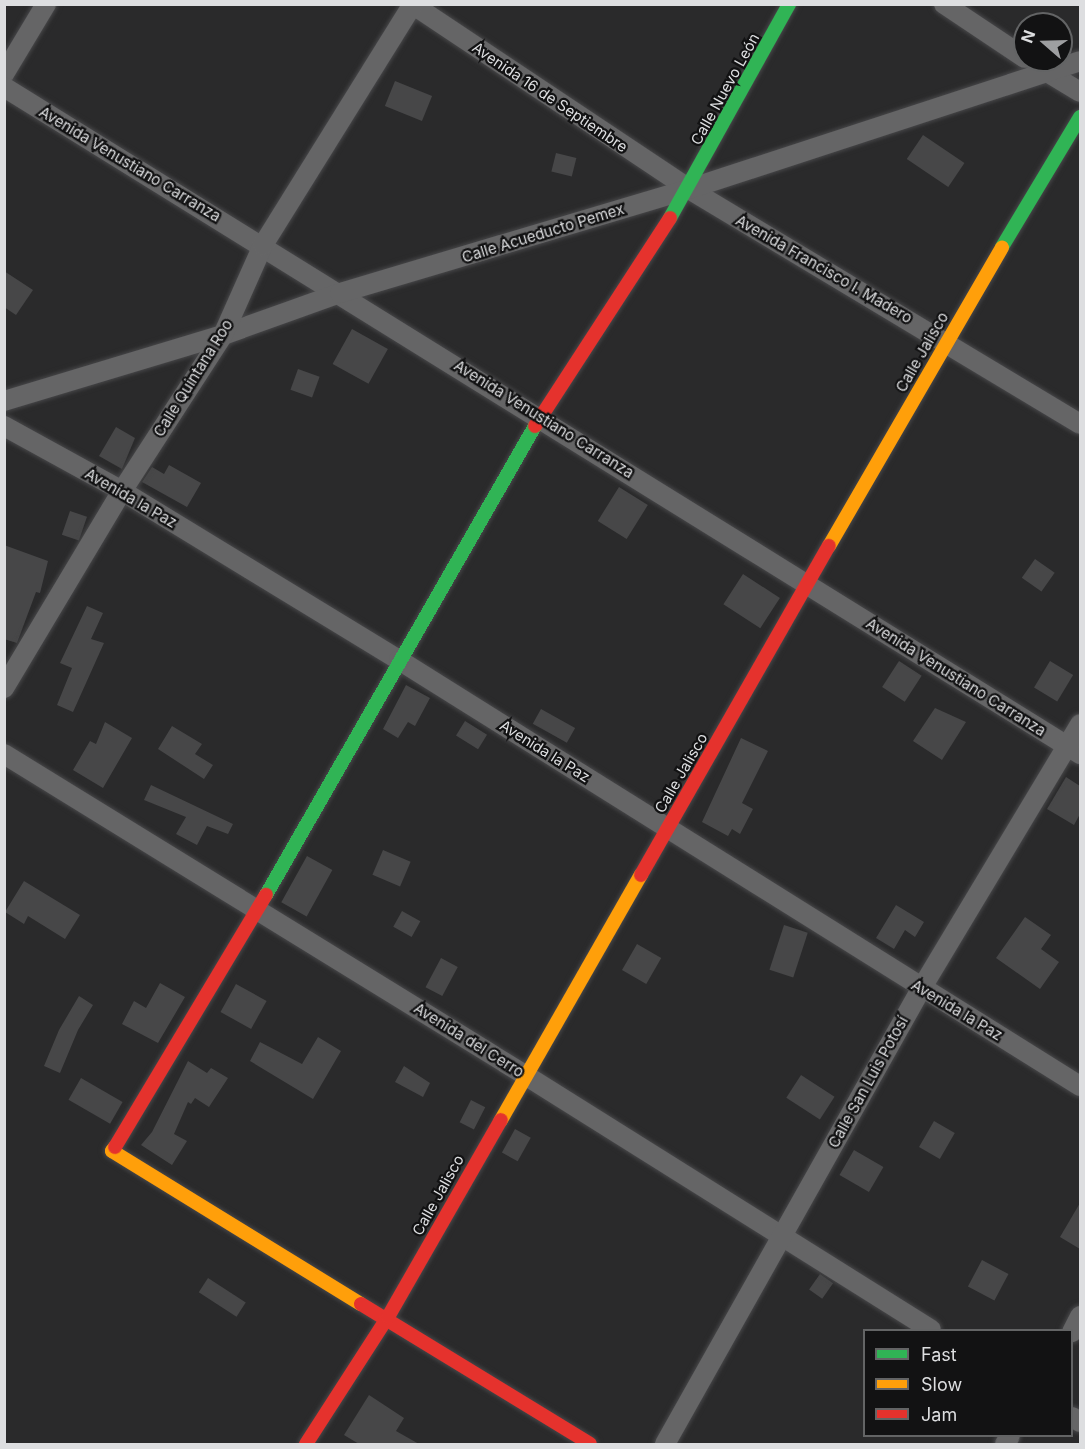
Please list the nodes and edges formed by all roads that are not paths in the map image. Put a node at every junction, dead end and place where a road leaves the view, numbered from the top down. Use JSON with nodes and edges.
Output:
{"nodes":[{"id":1,"x":46,"y":4,"type":"edge"},
{"id":2,"x":789,"y":4,"type":"edge"},
{"id":3,"x":944,"y":4,"type":"edge"},
{"id":4,"x":413,"y":5,"type":"edge"},
{"id":5,"x":1013,"y":50,"type":"edge"},
{"id":6,"x":1080,"y":61,"type":"edge"},
{"id":7,"x":1049,"y":73,"type":"junction"},
{"id":8,"x":4,"y":74,"type":"edge"},
{"id":9,"x":4,"y":87,"type":"edge"},
{"id":10,"x":1080,"y":92,"type":"edge"},
{"id":11,"x":1080,"y":117,"type":"edge"},
{"id":12,"x":689,"y":189,"type":"junction"},
{"id":13,"x":263,"y":245,"type":"junction"},
{"id":14,"x":340,"y":293,"type":"junction"},
{"id":15,"x":223,"y":335,"type":"junction"},
{"id":16,"x":946,"y":341,"type":"junction"},
{"id":17,"x":4,"y":400,"type":"edge"},
{"id":18,"x":540,"y":416,"type":"junction"},
{"id":19,"x":1080,"y":424,"type":"edge"},
{"id":20,"x":4,"y":426,"type":"edge"},
{"id":21,"x":122,"y":491,"type":"junction"},
{"id":22,"x":810,"y":586,"type":"junction"},
{"id":23,"x":399,"y":660,"type":"junction"},
{"id":24,"x":4,"y":688,"type":"edge"},
{"id":25,"x":1080,"y":724,"type":"edge"},
{"id":26,"x":1074,"y":750,"type":"edge"},
{"id":27,"x":4,"y":754,"type":"edge"},
{"id":28,"x":668,"y":827,"type":"junction"},
{"id":29,"x":257,"y":910,"type":"junction"},
{"id":30,"x":921,"y":989,"type":"junction"},
{"id":31,"x":525,"y":1074,"type":"junction"},
{"id":32,"x":1080,"y":1086,"type":"edge"},
{"id":33,"x":780,"y":1238,"type":"junction"},
{"id":34,"x":388,"y":1317,"type":"junction"},
{"id":35,"x":929,"y":1329,"type":"edge"},
{"id":36,"x":306,"y":1444,"type":"edge"},
{"id":37,"x":590,"y":1444,"type":"edge"},
{"id":38,"x":665,"y":1444,"type":"edge"}],
"edges":[{"from":1,"to":8,"type":"street"},
{"from":2,"to":12,"type":"street","name":"Calle Nuevo León"},
{"from":3,"to":5,"type":"street"},
{"from":4,"to":12,"type":"street","name":"Avenida 16 de Septiembre"},
{"from":4,"to":13,"type":"street","name":"Calle Quintana Roo"},
{"from":6,"to":7,"type":"street","name":"Calle Acueducto Pemex"},
{"from":7,"to":10,"type":"street"},
{"from":7,"to":12,"type":"street","name":"Calle Acueducto Pemex"},
{"from":9,"to":13,"type":"street","name":"Avenida Venustiano Carranza"},
{"from":11,"to":16,"type":"street","name":"Calle Jalisco"},
{"from":12,"to":14,"type":"street","name":"Calle Acueducto Pemex"},
{"from":12,"to":16,"type":"street","name":"Avenida Francisco I. Madero"},
{"from":12,"to":18,"type":"street"},
{"from":13,"to":14,"type":"street","name":"Avenida Venustiano Carranza"},
{"from":13,"to":15,"type":"street","name":"Calle Quintana Roo"},
{"from":14,"to":15,"type":"street","name":"Calle Acueducto Pemex"},
{"from":14,"to":18,"type":"street","name":"Avenida Venustiano Carranza"},
{"from":15,"to":17,"type":"street","name":"Calle Acueducto Pemex"},
{"from":15,"to":21,"type":"street","name":"Calle Quintana Roo"},
{"from":16,"to":19,"type":"street","name":"Avenida Francisco I. Madero"},
{"from":16,"to":22,"type":"street","name":"Calle Jalisco"},
{"from":18,"to":22,"type":"street","name":"Avenida Venustiano Carranza"},
{"from":18,"to":23,"type":"street"},
{"from":20,"to":21,"type":"street","name":"Avenida la Paz"},
{"from":21,"to":23,"type":"street","name":"Avenida la Paz"},
{"from":21,"to":24,"type":"street","name":"Calle Quintana Roo"},
{"from":22,"to":26,"type":"street","name":"Avenida Venustiano Carranza"},
{"from":22,"to":28,"type":"street","name":"Calle Jalisco"},
{"from":23,"to":28,"type":"street","name":"Avenida la Paz"},
{"from":23,"to":29,"type":"street"},
{"from":25,"to":26,"type":"street","name":"Calle San Luis Potosí"},
{"from":26,"to":30,"type":"street","name":"Calle San Luis Potosí"},
{"from":27,"to":29,"type":"street","name":"Avenida del Cerro"},
{"from":28,"to":30,"type":"street","name":"Avenida la Paz"},
{"from":28,"to":31,"type":"street","name":"Calle Jalisco"},
{"from":29,"to":31,"type":"street","name":"Avenida del Cerro"},
{"from":29,"to":34,"type":"street"},
{"from":30,"to":32,"type":"street","name":"Avenida la Paz"},
{"from":30,"to":33,"type":"street","name":"Calle San Luis Potosí"},
{"from":31,"to":33,"type":"street","name":"Avenida del Cerro"},
{"from":31,"to":34,"type":"street","name":"Calle Jalisco"},
{"from":33,"to":35,"type":"street","name":"Avenida del Cerro"},
{"from":33,"to":38,"type":"street","name":"Calle San Luis Potosí"},
{"from":34,"to":36,"type":"street","name":"Calle Jalisco"},
{"from":34,"to":37,"type":"street"}]}
